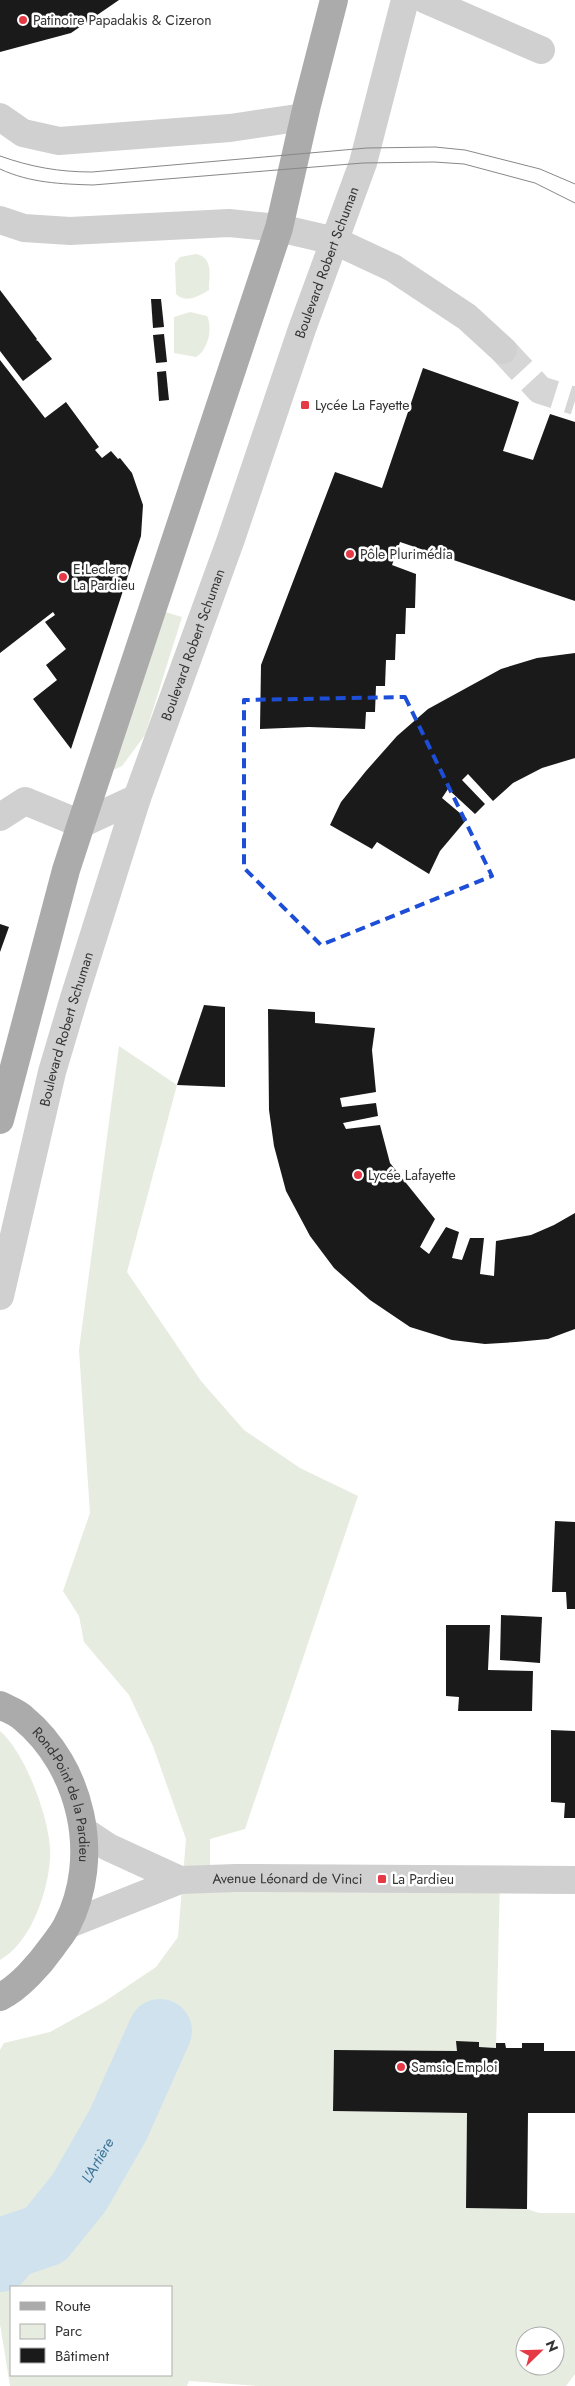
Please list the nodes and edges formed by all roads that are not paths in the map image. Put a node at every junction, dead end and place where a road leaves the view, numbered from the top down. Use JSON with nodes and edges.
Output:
{"nodes":[{"id":1,"x":334,"y":0,"type":"edge"},
{"id":2,"x":404,"y":0,"type":"edge"},
{"id":3,"x":426,"y":0,"type":"edge"},
{"id":4,"x":541,"y":50,"type":"dead end"},
{"id":5,"x":0,"y":117,"type":"edge"},
{"id":6,"x":304,"y":117,"type":"junction"},
{"id":7,"x":0,"y":220,"type":"edge"},
{"id":8,"x":279,"y":228,"type":"junction"},
{"id":9,"x":335,"y":241,"type":"junction"},
{"id":10,"x":503,"y":350,"type":"tunnel mouth"},
{"id":11,"x":137,"y":798,"type":"junction"},
{"id":12,"x":0,"y":817,"type":"edge"},
{"id":13,"x":81,"y":824,"type":"junction"},
{"id":14,"x":0,"y":1120,"type":"edge"},
{"id":15,"x":0,"y":1296,"type":"edge"},
{"id":16,"x":0,"y":1704,"type":"edge"},
{"id":17,"x":84,"y":1831,"type":"junction"},
{"id":18,"x":180,"y":1880,"type":"junction"},
{"id":19,"x":575,"y":1880,"type":"edge"},
{"id":20,"x":67,"y":1925,"type":"junction"},
{"id":21,"x":1,"y":1998,"type":"edge"}],
"edges":[{"from":1,"to":6,"type":"main road"},
{"from":2,"to":9,"type":"street","name":"Boulevard Robert Schuman"},
{"from":3,"to":4,"type":"street"},
{"from":5,"to":6,"type":"street"},
{"from":6,"to":8,"type":"main road"},
{"from":7,"to":8,"type":"street"},
{"from":8,"to":9,"type":"street"},
{"from":8,"to":13,"type":"main road"},
{"from":9,"to":10,"type":"street"},
{"from":9,"to":11,"type":"street","name":"Boulevard Robert Schuman"},
{"from":11,"to":13,"type":"street"},
{"from":11,"to":15,"type":"street","name":"Boulevard Robert Schuman"},
{"from":12,"to":13,"type":"street"},
{"from":13,"to":14,"type":"main road"},
{"from":16,"to":17,"type":"main road","name":"Rond-Point de la Pardieu"},
{"from":17,"to":18,"type":"street","name":"Avenue Léonard de Vinci"},
{"from":17,"to":20,"type":"main road","name":"Rond-Point de la Pardieu"},
{"from":18,"to":19,"type":"street","name":"Avenue Léonard de Vinci"},
{"from":18,"to":20,"type":"street","name":"Avenue Léonard de Vinci"},
{"from":20,"to":21,"type":"main road","name":"Rond-Point de la Pardieu"}]}
